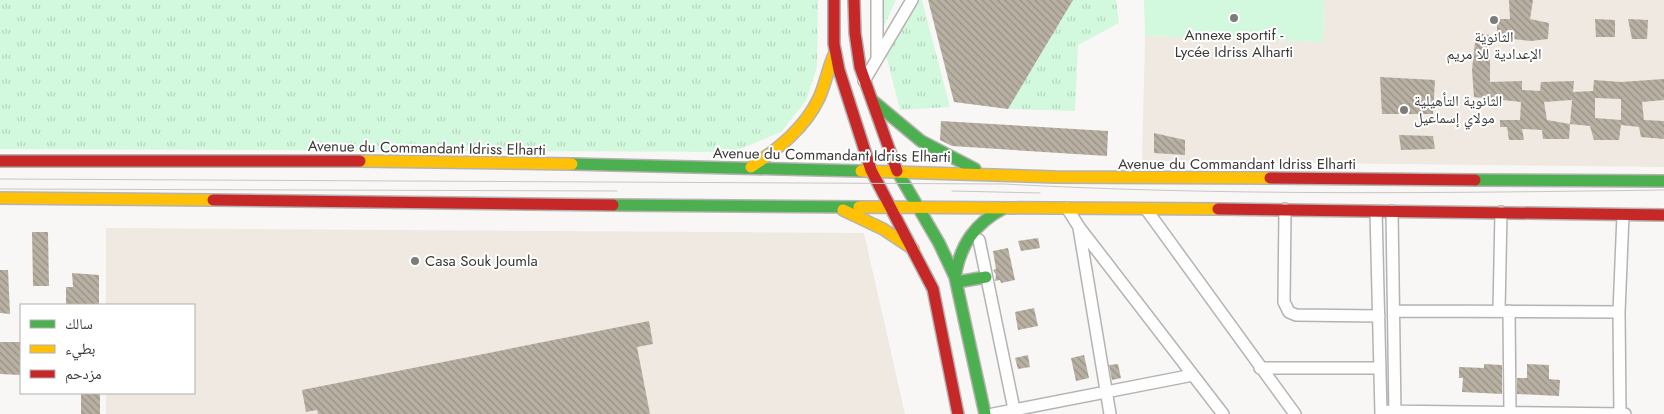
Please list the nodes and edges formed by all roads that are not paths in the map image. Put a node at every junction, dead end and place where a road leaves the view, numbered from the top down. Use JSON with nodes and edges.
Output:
{"nodes":[{"id":1,"x":834,"y":0,"type":"edge"},
{"id":2,"x":854,"y":0,"type":"edge"},
{"id":3,"x":877,"y":0,"type":"edge"},
{"id":4,"x":912,"y":0,"type":"edge"},
{"id":5,"x":835,"y":52,"type":"junction"},
{"id":6,"x":877,"y":59,"type":"junction"},
{"id":7,"x":864,"y":81,"type":"junction"},
{"id":8,"x":870,"y":97,"type":"junction"},
{"id":9,"x":0,"y":162,"type":"edge"},
{"id":10,"x":751,"y":167,"type":"junction"},
{"id":11,"x":872,"y":170,"type":"junction"},
{"id":12,"x":897,"y":171,"type":"junction"},
{"id":13,"x":988,"y":174,"type":"junction"},
{"id":14,"x":1664,"y":182,"type":"edge"},
{"id":15,"x":0,"y":198,"type":"edge"},
{"id":16,"x":889,"y":206,"type":"junction"},
{"id":17,"x":916,"y":206,"type":"junction"},
{"id":18,"x":835,"y":207,"type":"junction"},
{"id":19,"x":1006,"y":207,"type":"junction"},
{"id":20,"x":1067,"y":208,"type":"junction"},
{"id":21,"x":1146,"y":209,"type":"junction"},
{"id":22,"x":1285,"y":209,"type":"junction"},
{"id":23,"x":1376,"y":211,"type":"junction"},
{"id":24,"x":1392,"y":212,"type":"junction"},
{"id":25,"x":1501,"y":212,"type":"junction"},
{"id":26,"x":1623,"y":215,"type":"junction"},
{"id":27,"x":1664,"y":215,"type":"edge"},
{"id":28,"x":1079,"y":227,"type":"junction"},
{"id":29,"x":979,"y":240,"type":"dead end"},
{"id":30,"x":913,"y":249,"type":"junction"},
{"id":31,"x":986,"y":277,"type":"junction"},
{"id":32,"x":956,"y":280,"type":"junction"},
{"id":33,"x":1394,"y":311,"type":"junction"},
{"id":34,"x":1504,"y":311,"type":"junction"},
{"id":35,"x":1619,"y":312,"type":"junction"},
{"id":36,"x":1379,"y":316,"type":"junction"},
{"id":37,"x":1260,"y":368,"type":"junction"},
{"id":38,"x":1380,"y":368,"type":"junction"},
{"id":39,"x":1193,"y":375,"type":"junction"},
{"id":40,"x":1106,"y":393,"type":"junction"},
{"id":41,"x":1015,"y":412,"type":"edge"},
{"id":42,"x":1381,"y":413,"type":"edge"},
{"id":43,"x":1395,"y":413,"type":"edge"},
{"id":44,"x":1510,"y":413,"type":"edge"},
{"id":45,"x":958,"y":414,"type":"edge"},
{"id":46,"x":985,"y":414,"type":"edge"},
{"id":47,"x":993,"y":414,"type":"edge"},
{"id":48,"x":1110,"y":414,"type":"edge"},
{"id":49,"x":1223,"y":414,"type":"edge"},
{"id":50,"x":1295,"y":414,"type":"edge"},
{"id":51,"x":1620,"y":414,"type":"edge"},
{"id":52,"x":1626,"y":414,"type":"edge"}],
"edges":[{"from":1,"to":5,"type":"main road"},
{"from":2,"to":7,"type":"main road"},
{"from":3,"to":6,"type":"street"},
{"from":4,"to":6,"type":"street"},
{"from":5,"to":10,"type":"main road"},
{"from":5,"to":11,"type":"main road"},
{"from":6,"to":7,"type":"street"},
{"from":7,"to":8,"type":"main road"},
{"from":8,"to":12,"type":"main road"},
{"from":8,"to":13,"type":"main road"},
{"from":9,"to":10,"type":"main road","name":"Avenue du Commandant Idriss Elharti"},
{"from":10,"to":11,"type":"main road","name":"Avenue du Commandant Idriss Elharti"},
{"from":11,"to":12,"type":"main road","name":"Avenue du Commandant Idriss Elharti"},
{"from":11,"to":16,"type":"main road"},
{"from":12,"to":13,"type":"main road","name":"Avenue du Commandant Idriss Elharti"},
{"from":12,"to":17,"type":"main road"},
{"from":13,"to":14,"type":"main road","name":"Avenue du Commandant Idriss Elharti"},
{"from":15,"to":18,"type":"main road"},
{"from":16,"to":17,"type":"main road"},
{"from":16,"to":18,"type":"main road"},
{"from":16,"to":30,"type":"main road"},
{"from":17,"to":19,"type":"main road"},
{"from":17,"to":32,"type":"main road"},
{"from":18,"to":30,"type":"main road"},
{"from":19,"to":20,"type":"main road"},
{"from":19,"to":32,"type":"main road"},
{"from":20,"to":21,"type":"main road"},
{"from":20,"to":28,"type":"street"},
{"from":21,"to":22,"type":"main road"},
{"from":21,"to":37,"type":"street"},
{"from":22,"to":23,"type":"main road"},
{"from":22,"to":36,"type":"street"},
{"from":23,"to":24,"type":"main road"},
{"from":23,"to":36,"type":"street"},
{"from":24,"to":25,"type":"main road"},
{"from":24,"to":33,"type":"street"},
{"from":25,"to":26,"type":"main road"},
{"from":25,"to":34,"type":"street"},
{"from":26,"to":27,"type":"main road"},
{"from":26,"to":35,"type":"street"},
{"from":28,"to":39,"type":"street"},
{"from":28,"to":40,"type":"street"},
{"from":29,"to":31,"type":"street"},
{"from":30,"to":45,"type":"main road"},
{"from":31,"to":32,"type":"main road"},
{"from":31,"to":41,"type":"street"},
{"from":32,"to":46,"type":"main road"},
{"from":33,"to":34,"type":"street"},
{"from":33,"to":43,"type":"street"},
{"from":34,"to":35,"type":"street"},
{"from":34,"to":44,"type":"street"},
{"from":35,"to":51,"type":"street"},
{"from":36,"to":38,"type":"street"},
{"from":37,"to":38,"type":"street"},
{"from":37,"to":50,"type":"street"},
{"from":38,"to":42,"type":"street"},
{"from":39,"to":40,"type":"street"},
{"from":39,"to":49,"type":"street"},
{"from":40,"to":41,"type":"street"},
{"from":40,"to":48,"type":"street"},
{"from":41,"to":47,"type":"street"},
{"from":42,"to":43,"type":"street"},
{"from":43,"to":44,"type":"street"},
{"from":44,"to":51,"type":"street"},
{"from":51,"to":52,"type":"street"}]}
